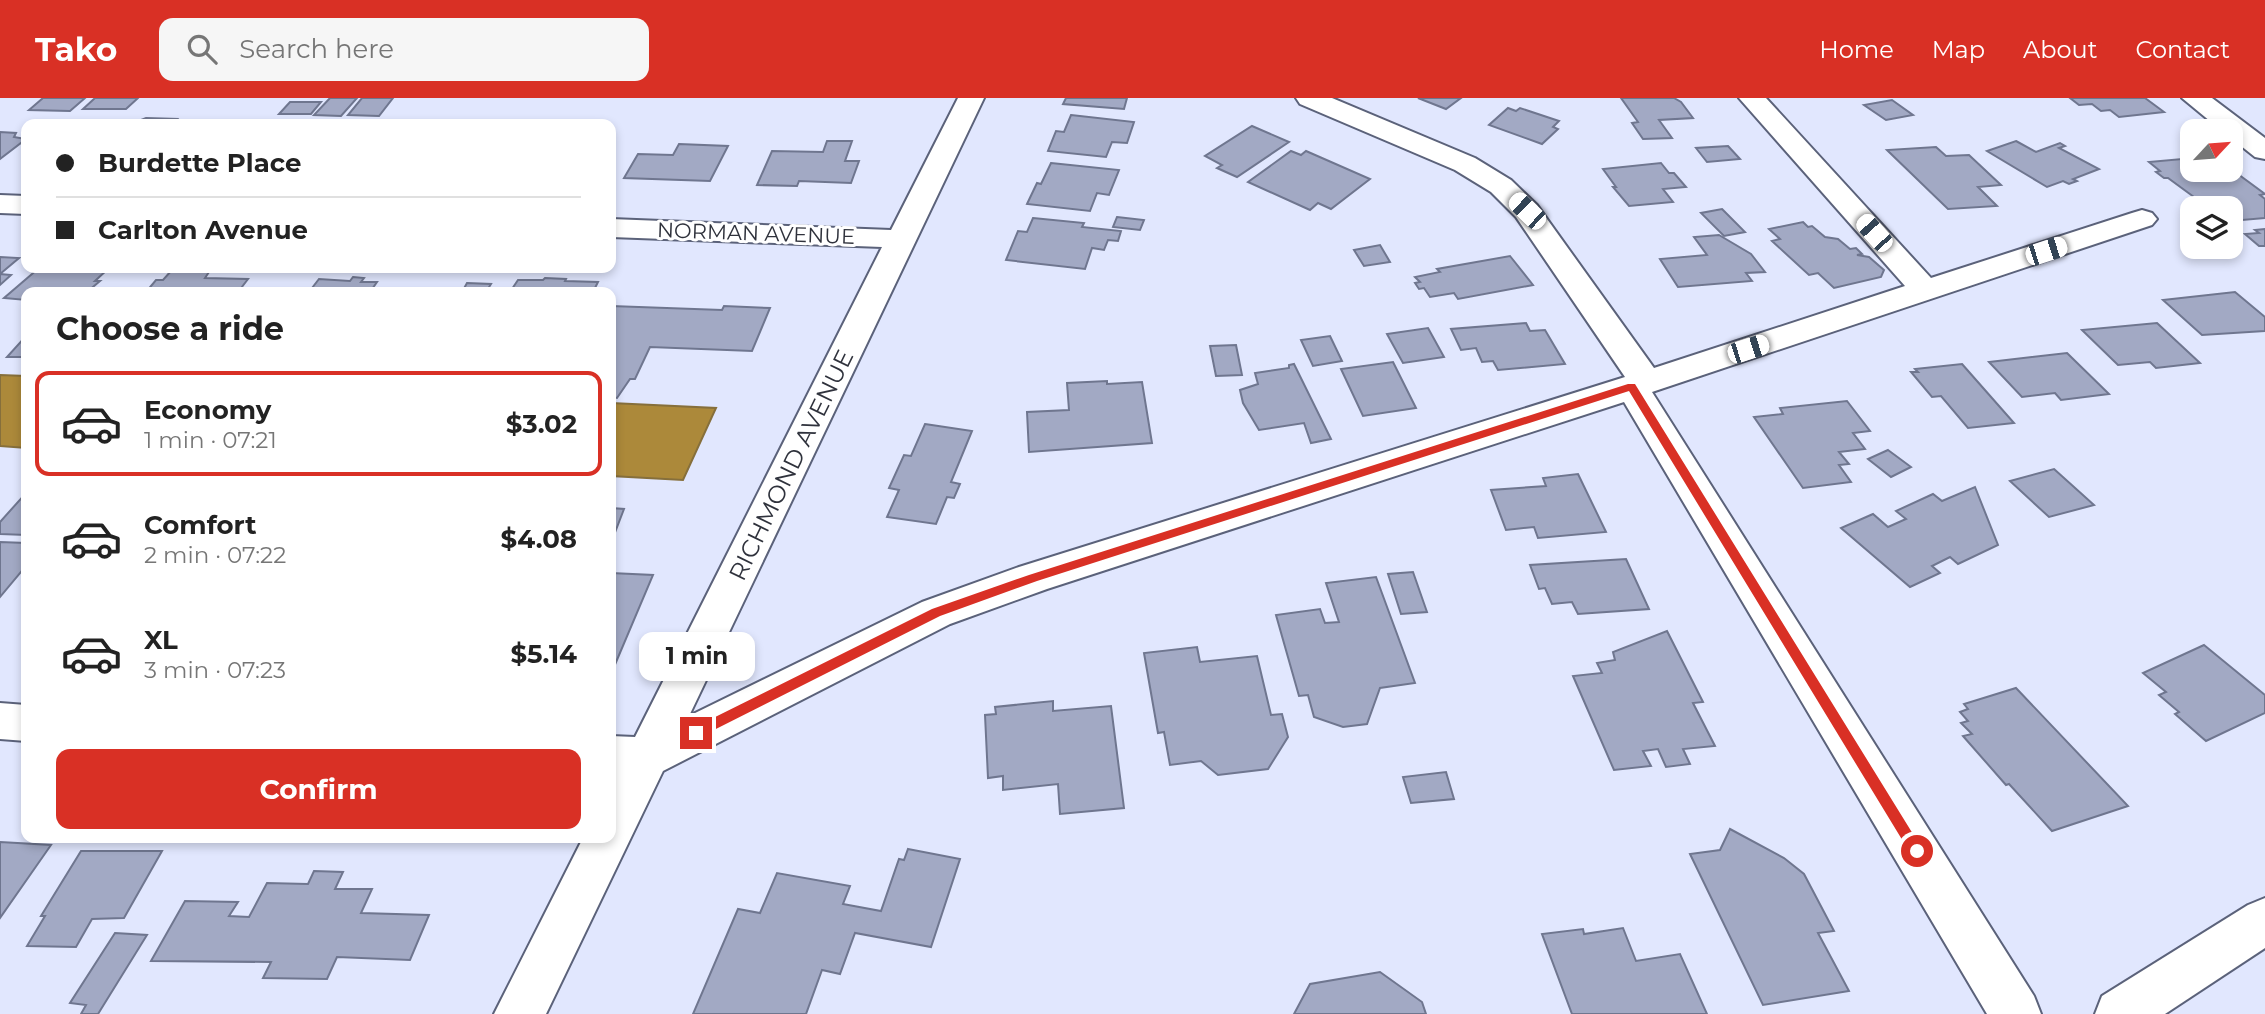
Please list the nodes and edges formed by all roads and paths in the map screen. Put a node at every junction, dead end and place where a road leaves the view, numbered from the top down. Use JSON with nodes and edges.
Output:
{"nodes":[{"id":1,"x":971,"y":98,"type":"edge"},
{"id":2,"x":1309,"y":98,"type":"edge"},
{"id":3,"x":1752,"y":98,"type":"edge"},
{"id":4,"x":2195,"y":98,"type":"edge"},
{"id":5,"x":2265,"y":151,"type":"edge"},
{"id":6,"x":0,"y":204,"type":"edge"},
{"id":7,"x":21,"y":205,"type":"edge"},
{"id":8,"x":2142,"y":219,"type":"dead end"},
{"id":9,"x":616,"y":228,"type":"edge"},
{"id":10,"x":902,"y":239,"type":"junction"},
{"id":11,"x":1926,"y":291,"type":"junction"},
{"id":12,"x":1639,"y":384,"type":"junction"},
{"id":13,"x":0,"y":721,"type":"edge"},
{"id":14,"x":21,"y":723,"type":"edge"},
{"id":15,"x":629,"y":756,"type":"edge"},
{"id":16,"x":616,"y":810,"type":"edge"},
{"id":17,"x":604,"y":843,"type":"edge"},
{"id":18,"x":2265,"y":921,"type":"edge"},
{"id":19,"x":519,"y":1014,"type":"edge"},
{"id":20,"x":2017,"y":1014,"type":"edge"},
{"id":21,"x":2120,"y":1014,"type":"edge"}],
"edges":[{"from":1,"to":10,"type":"street","name":"RICHMOND AVENUE"},
{"from":2,"to":12,"type":"street"},
{"from":3,"to":11,"type":"street"},
{"from":4,"to":5,"type":"street"},
{"from":6,"to":7,"type":"street"},
{"from":8,"to":11,"type":"street"},
{"from":9,"to":10,"type":"street","name":"NORMAN AVENUE"},
{"from":10,"to":15,"type":"street","name":"RICHMOND AVENUE"},
{"from":11,"to":12,"type":"street"},
{"from":12,"to":15,"type":"street"},
{"from":12,"to":20,"type":"street"},
{"from":13,"to":14,"type":"street"},
{"from":15,"to":16,"type":"street","name":"RICHMOND AVENUE"},
{"from":17,"to":19,"type":"street"},
{"from":18,"to":21,"type":"street"}]}
